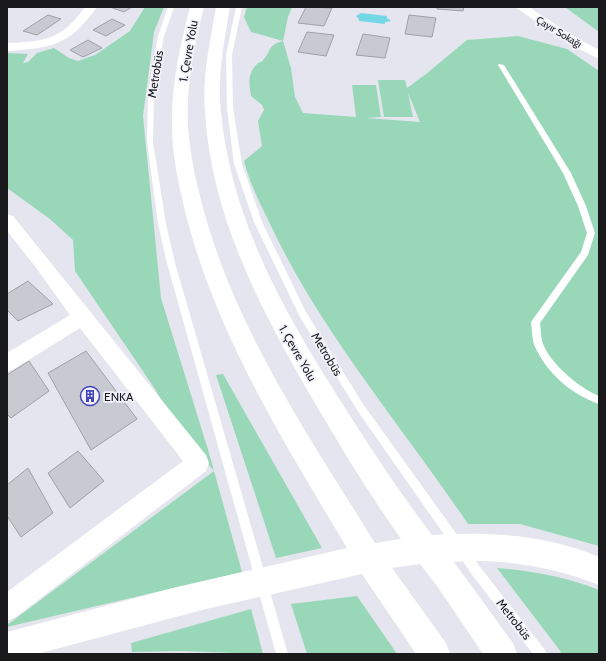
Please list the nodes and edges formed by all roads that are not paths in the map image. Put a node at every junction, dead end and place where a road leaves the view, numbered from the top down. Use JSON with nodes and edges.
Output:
{"nodes":[{"id":1,"x":91,"y":7,"type":"edge"},
{"id":2,"x":171,"y":7,"type":"edge"},
{"id":3,"x":197,"y":7,"type":"edge"},
{"id":4,"x":223,"y":7,"type":"edge"},
{"id":5,"x":239,"y":7,"type":"edge"},
{"id":6,"x":521,"y":7,"type":"edge"},
{"id":7,"x":542,"y":7,"type":"edge"},
{"id":8,"x":7,"y":47,"type":"edge"},
{"id":9,"x":599,"y":54,"type":"edge"},
{"id":10,"x":501,"y":65,"type":"dead end"},
{"id":11,"x":7,"y":220,"type":"edge"},
{"id":12,"x":82,"y":317,"type":"junction"},
{"id":13,"x":7,"y":363,"type":"edge"},
{"id":14,"x":599,"y":400,"type":"edge"},
{"id":15,"x":599,"y":571,"type":"edge"},
{"id":16,"x":7,"y":608,"type":"edge"},
{"id":17,"x":7,"y":647,"type":"edge"},
{"id":18,"x":282,"y":654,"type":"edge"},
{"id":19,"x":435,"y":654,"type":"edge"},
{"id":20,"x":502,"y":654,"type":"edge"},
{"id":21,"x":541,"y":654,"type":"edge"}],
"edges":[{"from":1,"to":8,"type":"street"},
{"from":2,"to":18,"type":"lane","name":"Metrobüs"},
{"from":3,"to":19,"type":"highway","name":"1. Çevre Yolu"},
{"from":4,"to":20,"type":"highway","name":"1. Çevre Yolu"},
{"from":5,"to":21,"type":"lane","name":"Metrobüs"},
{"from":6,"to":9,"type":"street","name":"Çayır Sokağı"},
{"from":7,"to":9,"type":"street","name":"Çayır Sokağı"},
{"from":10,"to":14,"type":"lane"},
{"from":11,"to":12,"type":"street"},
{"from":12,"to":13,"type":"street"},
{"from":12,"to":16,"type":"street"},
{"from":15,"to":17,"type":"highway"}]}
